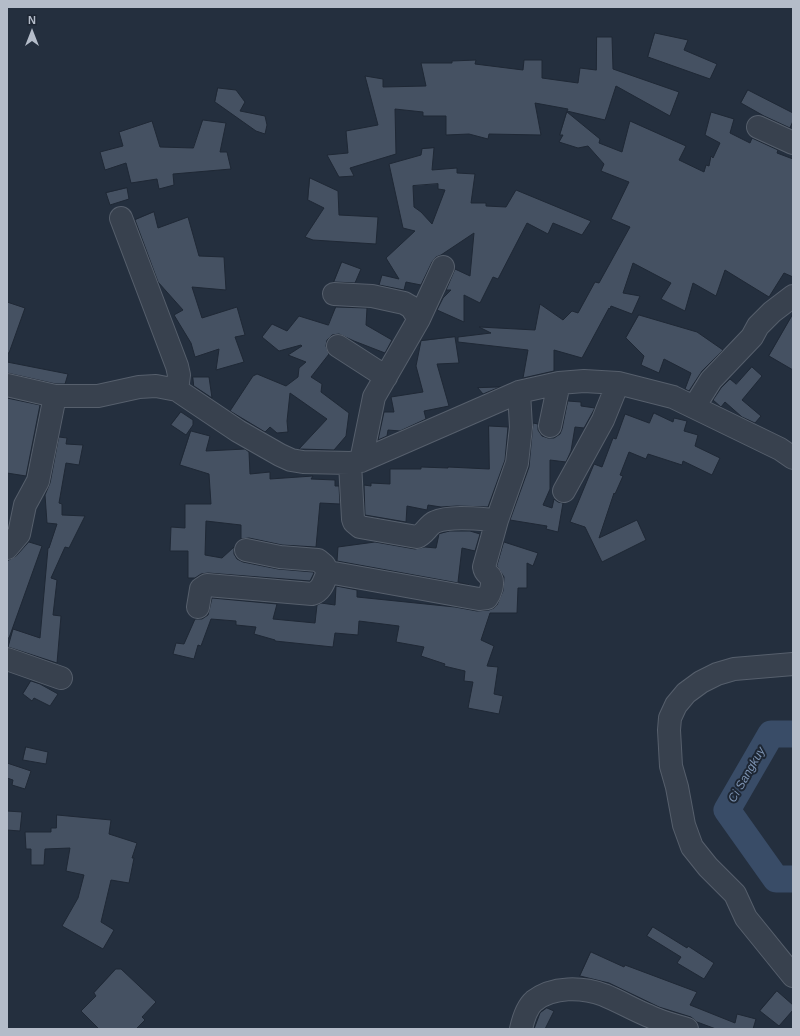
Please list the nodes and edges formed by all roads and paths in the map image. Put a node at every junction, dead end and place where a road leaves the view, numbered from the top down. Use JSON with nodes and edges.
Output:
{"nodes":[{"id":1,"x":758,"y":127,"type":"dead end"},
{"id":2,"x":793,"y":143,"type":"edge"},
{"id":3,"x":121,"y":218,"type":"dead end"},
{"id":4,"x":443,"y":267,"type":"dead end"},
{"id":5,"x":334,"y":294,"type":"dead end"},
{"id":6,"x":793,"y":296,"type":"edge"},
{"id":7,"x":419,"y":320,"type":"junction"},
{"id":8,"x":338,"y":346,"type":"dead end"},
{"id":9,"x":386,"y":377,"type":"junction"},
{"id":10,"x":558,"y":383,"type":"junction"},
{"id":11,"x":618,"y":383,"type":"junction"},
{"id":12,"x":7,"y":385,"type":"edge"},
{"id":13,"x":177,"y":390,"type":"junction"},
{"id":14,"x":519,"y":392,"type":"junction"},
{"id":15,"x":55,"y":396,"type":"junction"},
{"id":16,"x":694,"y":407,"type":"junction"},
{"id":17,"x":550,"y":426,"type":"dead end"},
{"id":18,"x":793,"y":458,"type":"edge"},
{"id":19,"x":355,"y":462,"type":"junction"},
{"id":20,"x":564,"y":491,"type":"dead end"},
{"id":21,"x":14,"y":516,"type":"edge"},
{"id":22,"x":497,"y":520,"type":"junction"},
{"id":23,"x":7,"y":548,"type":"edge"},
{"id":24,"x":246,"y":550,"type":"dead end"},
{"id":25,"x":328,"y":572,"type":"junction"},
{"id":26,"x":198,"y":607,"type":"dead end"},
{"id":27,"x":7,"y":659,"type":"edge"},
{"id":28,"x":793,"y":664,"type":"edge"},
{"id":29,"x":61,"y":678,"type":"dead end"},
{"id":30,"x":793,"y":976,"type":"edge"},
{"id":31,"x":521,"y":1029,"type":"edge"},
{"id":32,"x":687,"y":1029,"type":"edge"}],
"edges":[{"from":1,"to":2,"type":"street"},
{"from":3,"to":13,"type":"street"},
{"from":4,"to":7,"type":"street"},
{"from":5,"to":7,"type":"street"},
{"from":6,"to":16,"type":"street"},
{"from":7,"to":9,"type":"street"},
{"from":8,"to":9,"type":"street"},
{"from":9,"to":19,"type":"street"},
{"from":10,"to":11,"type":"street"},
{"from":10,"to":14,"type":"street"},
{"from":10,"to":17,"type":"street"},
{"from":11,"to":16,"type":"street"},
{"from":11,"to":20,"type":"street"},
{"from":12,"to":15,"type":"street"},
{"from":13,"to":15,"type":"street"},
{"from":13,"to":19,"type":"street"},
{"from":14,"to":19,"type":"street"},
{"from":14,"to":22,"type":"street"},
{"from":15,"to":21,"type":"street"},
{"from":16,"to":18,"type":"street"},
{"from":19,"to":22,"type":"street"},
{"from":21,"to":23,"type":"street"},
{"from":22,"to":25,"type":"street"},
{"from":24,"to":25,"type":"street"},
{"from":25,"to":26,"type":"street"},
{"from":27,"to":29,"type":"street"},
{"from":28,"to":30,"type":"street"},
{"from":31,"to":32,"type":"street"}]}
